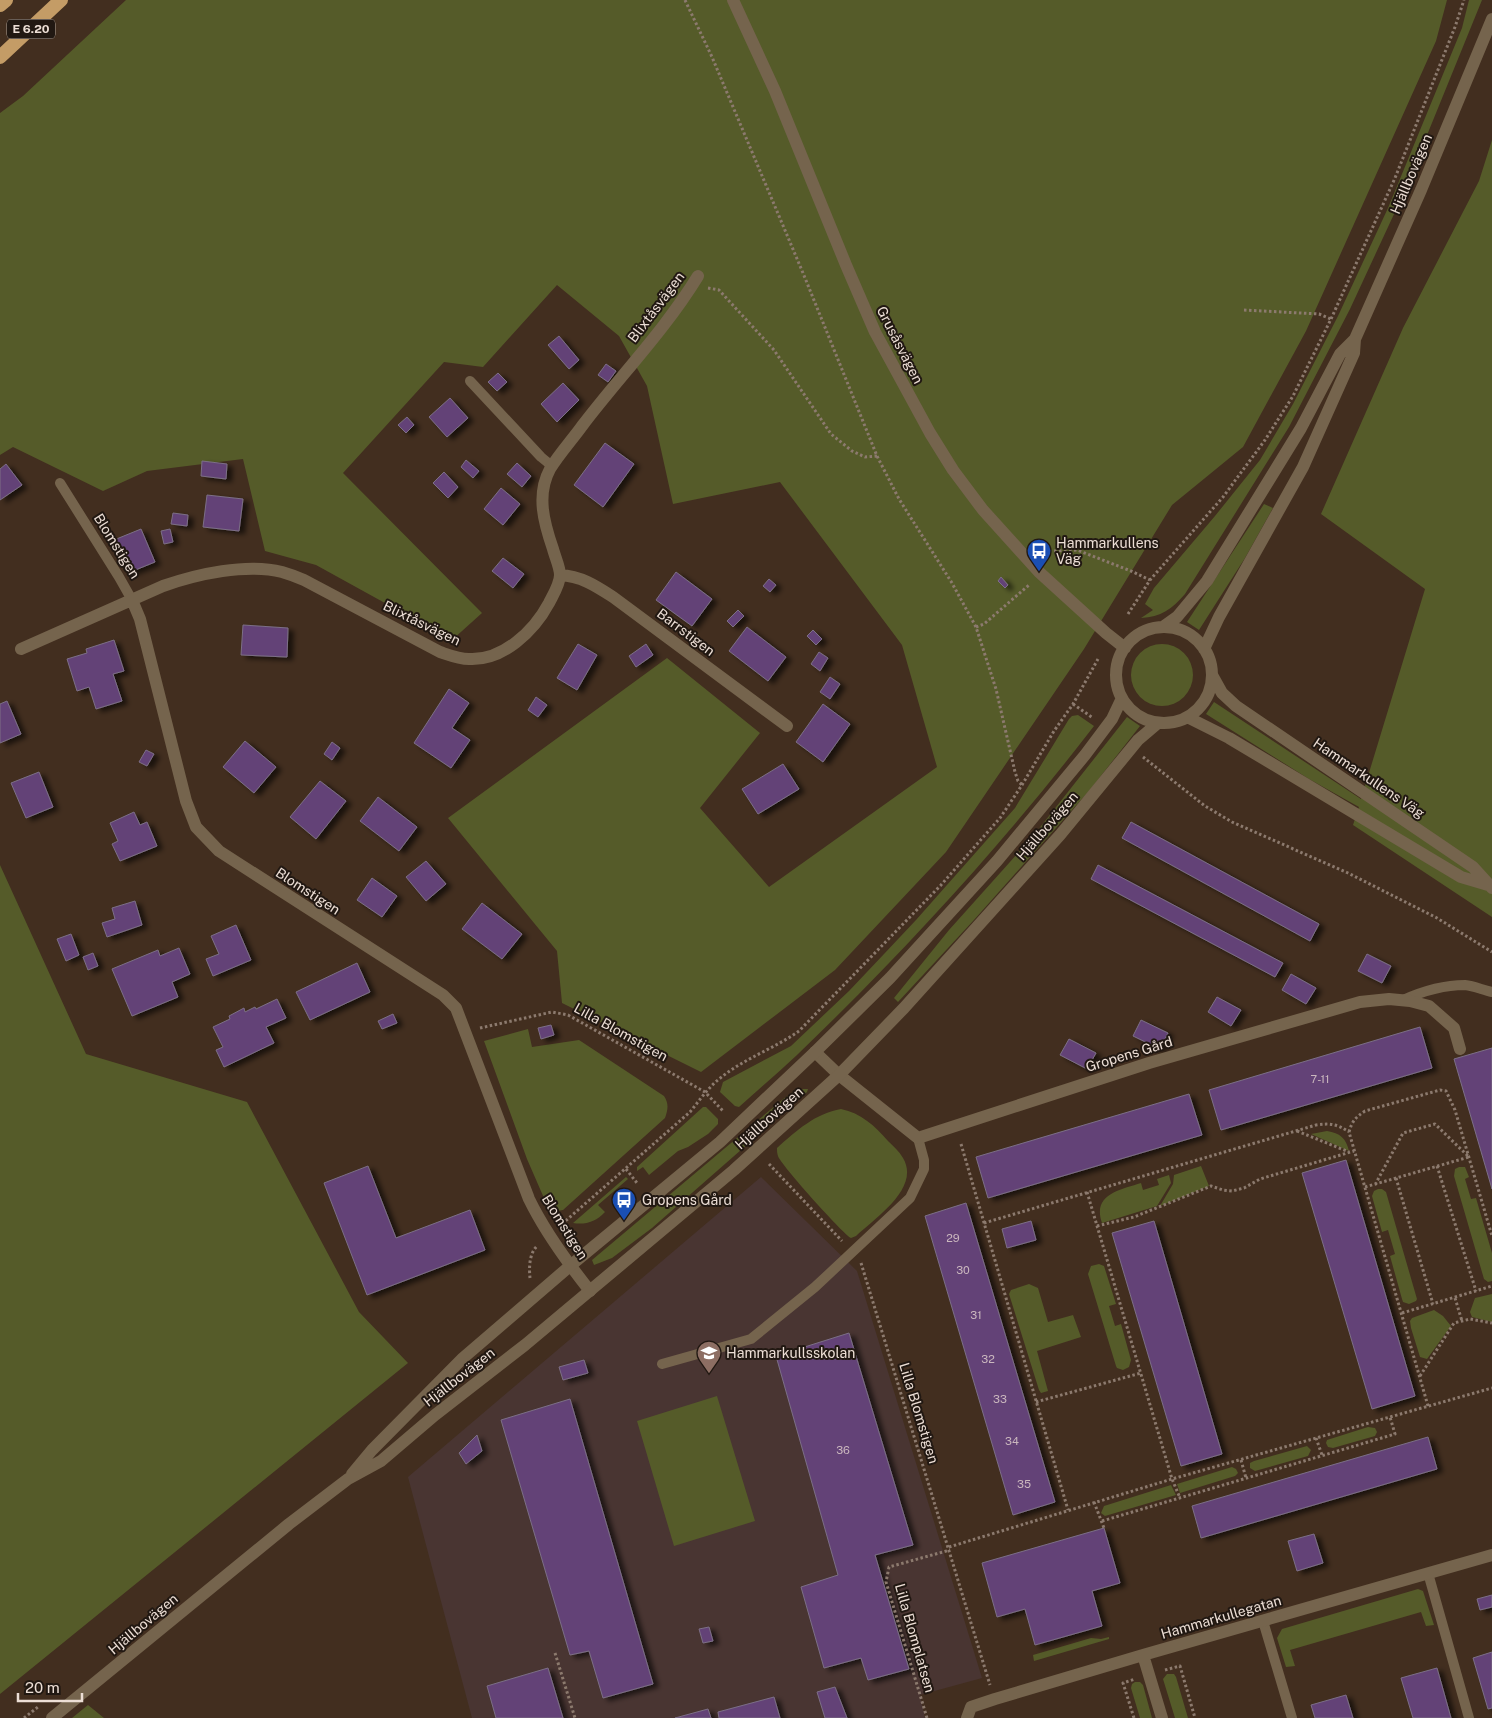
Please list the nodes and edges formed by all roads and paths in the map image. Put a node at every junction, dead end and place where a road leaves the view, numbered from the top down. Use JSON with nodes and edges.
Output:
{"nodes":[{"id":1,"x":6,"y":0,"type":"edge"},
{"id":2,"x":61,"y":0,"type":"edge"},
{"id":3,"x":685,"y":0,"type":"edge"},
{"id":4,"x":733,"y":0,"type":"edge"},
{"id":5,"x":1464,"y":0,"type":"edge"},
{"id":6,"x":0,"y":5,"type":"edge"},
{"id":7,"x":1492,"y":19,"type":"edge"},
{"id":8,"x":0,"y":57,"type":"edge"},
{"id":9,"x":698,"y":276,"type":"joint"},
{"id":10,"x":1244,"y":310,"type":"dead end"},
{"id":11,"x":1331,"y":319,"type":"junction"},
{"id":12,"x":1355,"y":339,"type":"junction"},
{"id":13,"x":470,"y":381,"type":"dead end"},
{"id":14,"x":877,"y":456,"type":"junction"},
{"id":15,"x":552,"y":466,"type":"junction"},
{"id":16,"x":60,"y":483,"type":"dead end"},
{"id":17,"x":1054,"y":551,"type":"dead end"},
{"id":18,"x":560,"y":575,"type":"junction"},
{"id":19,"x":1150,"y":580,"type":"junction"},
{"id":20,"x":1029,"y":585,"type":"dead end"},
{"id":21,"x":132,"y":600,"type":"junction"},
{"id":22,"x":1128,"y":614,"type":"dead end"},
{"id":23,"x":976,"y":627,"type":"junction"},
{"id":24,"x":1163,"y":627,"type":"junction"},
{"id":25,"x":1125,"y":648,"type":"junction"},
{"id":26,"x":21,"y":649,"type":"dead end"},
{"id":27,"x":1204,"y":649,"type":"junction"},
{"id":28,"x":1098,"y":659,"type":"dead end"},
{"id":29,"x":1212,"y":675,"type":"junction"},
{"id":30,"x":1122,"y":698,"type":"junction"},
{"id":31,"x":1073,"y":704,"type":"junction"},
{"id":32,"x":1187,"y":717,"type":"junction"},
{"id":33,"x":1096,"y":720,"type":"dead end"},
{"id":34,"x":1158,"y":723,"type":"junction"},
{"id":35,"x":787,"y":726,"type":"dead end"},
{"id":36,"x":1142,"y":757,"type":"dead end"},
{"id":37,"x":1022,"y":785,"type":"junction"},
{"id":38,"x":1490,"y":886,"type":"edge"},
{"id":39,"x":1492,"y":952,"type":"edge"},
{"id":40,"x":1492,"y":992,"type":"edge"},
{"id":41,"x":1404,"y":1000,"type":"junction"},
{"id":42,"x":465,"y":1032,"type":"junction"},
{"id":43,"x":1460,"y":1050,"type":"dead end"},
{"id":44,"x":815,"y":1052,"type":"junction"},
{"id":45,"x":838,"y":1075,"type":"junction"},
{"id":46,"x":705,"y":1092,"type":"junction"},
{"id":47,"x":724,"y":1112,"type":"dead end"},
{"id":48,"x":1296,"y":1131,"type":"junction"},
{"id":49,"x":1349,"y":1132,"type":"junction"},
{"id":50,"x":918,"y":1138,"type":"junction"},
{"id":51,"x":960,"y":1144,"type":"dead end"},
{"id":52,"x":1354,"y":1151,"type":"junction"},
{"id":53,"x":1350,"y":1152,"type":"junction"},
{"id":54,"x":1469,"y":1157,"type":"junction"},
{"id":55,"x":768,"y":1164,"type":"dead end"},
{"id":56,"x":1437,"y":1166,"type":"junction"},
{"id":57,"x":626,"y":1170,"type":"junction"},
{"id":58,"x":1396,"y":1178,"type":"junction"},
{"id":59,"x":637,"y":1183,"type":"dead end"},
{"id":60,"x":1376,"y":1184,"type":"junction"},
{"id":61,"x":1365,"y":1187,"type":"junction"},
{"id":62,"x":1087,"y":1192,"type":"junction"},
{"id":63,"x":984,"y":1223,"type":"junction"},
{"id":64,"x":1097,"y":1226,"type":"junction"},
{"id":65,"x":549,"y":1236,"type":"junction"},
{"id":66,"x":1492,"y":1236,"type":"edge"},
{"id":67,"x":853,"y":1253,"type":"junction"},
{"id":68,"x":570,"y":1266,"type":"junction"},
{"id":69,"x":525,"y":1285,"type":"dead end"},
{"id":70,"x":1492,"y":1286,"type":"edge"},
{"id":71,"x":590,"y":1291,"type":"junction"},
{"id":72,"x":1476,"y":1291,"type":"junction"},
{"id":73,"x":1454,"y":1298,"type":"junction"},
{"id":74,"x":1433,"y":1304,"type":"junction"},
{"id":75,"x":1402,"y":1313,"type":"junction"},
{"id":76,"x":1462,"y":1321,"type":"junction"},
{"id":77,"x":1492,"y":1323,"type":"edge"},
{"id":78,"x":662,"y":1364,"type":"dead end"},
{"id":79,"x":1140,"y":1373,"type":"junction"},
{"id":80,"x":1420,"y":1376,"type":"junction"},
{"id":81,"x":1492,"y":1388,"type":"edge"},
{"id":82,"x":1036,"y":1402,"type":"junction"},
{"id":83,"x":1428,"y":1406,"type":"junction"},
{"id":84,"x":1390,"y":1417,"type":"junction"},
{"id":85,"x":1316,"y":1438,"type":"junction"},
{"id":86,"x":1322,"y":1455,"type":"junction"},
{"id":87,"x":1240,"y":1460,"type":"junction"},
{"id":88,"x":1246,"y":1478,"type":"junction"},
{"id":89,"x":348,"y":1479,"type":"junction"},
{"id":90,"x":1172,"y":1479,"type":"junction"},
{"id":91,"x":1180,"y":1498,"type":"junction"},
{"id":92,"x":1094,"y":1502,"type":"junction"},
{"id":93,"x":1068,"y":1510,"type":"junction"},
{"id":94,"x":1102,"y":1521,"type":"junction"},
{"id":95,"x":1104,"y":1528,"type":"dead end"},
{"id":96,"x":949,"y":1548,"type":"junction"},
{"id":97,"x":1492,"y":1555,"type":"edge"},
{"id":98,"x":1428,"y":1574,"type":"junction"},
{"id":99,"x":1263,"y":1621,"type":"junction"},
{"id":100,"x":555,"y":1653,"type":"dead end"},
{"id":101,"x":1143,"y":1655,"type":"junction"},
{"id":102,"x":1180,"y":1666,"type":"dead end"},
{"id":103,"x":995,"y":1699,"type":"junction"},
{"id":104,"x":42,"y":1703,"type":"dead end"},
{"id":105,"x":24,"y":1718,"type":"edge"},
{"id":106,"x":52,"y":1718,"type":"edge"},
{"id":107,"x":575,"y":1718,"type":"edge"},
{"id":108,"x":927,"y":1718,"type":"edge"},
{"id":109,"x":967,"y":1718,"type":"edge"},
{"id":110,"x":1162,"y":1718,"type":"edge"},
{"id":111,"x":1196,"y":1718,"type":"edge"},
{"id":112,"x":1292,"y":1718,"type":"edge"},
{"id":113,"x":1469,"y":1718,"type":"edge"}],
"edges":[{"from":1,"to":6,"type":"highway","number":"E 6.20"},
{"from":2,"to":8,"type":"highway","number":"E 6.20"},
{"from":3,"to":14,"type":"path"},
{"from":4,"to":25,"type":"street","name":"Grusåsvägen"},
{"from":5,"to":11,"type":"path"},
{"from":7,"to":12,"type":"street","name":"Hjällbovägen"},
{"from":9,"to":14,"type":"path"},
{"from":9,"to":15,"type":"street","name":"Blixtåsvägen"},
{"from":10,"to":11,"type":"path"},
{"from":11,"to":19,"type":"path"},
{"from":12,"to":24,"type":"street","name":"Hjällbovägen"},
{"from":12,"to":27,"type":"street","name":"Hjällbovägen"},
{"from":13,"to":15,"type":"lane"},
{"from":14,"to":23,"type":"path"},
{"from":15,"to":18,"type":"street","name":"Blixtåsvägen"},
{"from":16,"to":21,"type":"lane","name":"Blomstigen"},
{"from":17,"to":19,"type":"path"},
{"from":18,"to":21,"type":"street","name":"Blixtåsvägen"},
{"from":18,"to":35,"type":"street","name":"Barrstigen"},
{"from":19,"to":22,"type":"path"},
{"from":20,"to":23,"type":"path"},
{"from":21,"to":26,"type":"street","name":"Blixtåsvägen"},
{"from":21,"to":42,"type":"street","name":"Blomstigen"},
{"from":23,"to":37,"type":"path"},
{"from":24,"to":25,"type":"street"},
{"from":24,"to":27,"type":"street"},
{"from":25,"to":30,"type":"street"},
{"from":27,"to":29,"type":"street"},
{"from":28,"to":31,"type":"path"},
{"from":29,"to":32,"type":"street"},
{"from":29,"to":38,"type":"street","name":"Hammarkullens Väg"},
{"from":30,"to":34,"type":"street"},
{"from":30,"to":44,"type":"street","name":"Hjällbovägen"},
{"from":31,"to":33,"type":"path"},
{"from":31,"to":37,"type":"path"},
{"from":32,"to":34,"type":"street"},
{"from":32,"to":38,"type":"street","name":"Hammarkullens Väg"},
{"from":34,"to":45,"type":"street","name":"Hjällbovägen"},
{"from":36,"to":39,"type":"path"},
{"from":37,"to":46,"type":"path"},
{"from":40,"to":41,"type":"lane"},
{"from":41,"to":43,"type":"street","name":"Gropens Gård"},
{"from":41,"to":50,"type":"street","name":"Gropens Gård"},
{"from":42,"to":46,"type":"path","name":"Lilla Blomstigen"},
{"from":42,"to":65,"type":"street","name":"Blomstigen"},
{"from":44,"to":45,"type":"street"},
{"from":44,"to":68,"type":"street","name":"Hjällbovägen"},
{"from":45,"to":50,"type":"street"},
{"from":45,"to":71,"type":"street","name":"Hjällbovägen"},
{"from":46,"to":47,"type":"path","name":"Lilla Blomstigen"},
{"from":46,"to":57,"type":"path"},
{"from":48,"to":49,"type":"path"},
{"from":48,"to":53,"type":"path"},
{"from":48,"to":62,"type":"path"},
{"from":49,"to":52,"type":"path"},
{"from":49,"to":54,"type":"path"},
{"from":50,"to":67,"type":"lane"},
{"from":51,"to":63,"type":"path"},
{"from":52,"to":53,"type":"path"},
{"from":52,"to":61,"type":"path"},
{"from":53,"to":64,"type":"path"},
{"from":54,"to":56,"type":"path"},
{"from":54,"to":60,"type":"path"},
{"from":54,"to":66,"type":"path"},
{"from":55,"to":67,"type":"path","name":"Lilla Blomstigen"},
{"from":56,"to":58,"type":"path"},
{"from":56,"to":72,"type":"path"},
{"from":57,"to":59,"type":"path"},
{"from":57,"to":65,"type":"path"},
{"from":58,"to":60,"type":"path"},
{"from":58,"to":74,"type":"path"},
{"from":60,"to":61,"type":"path"},
{"from":61,"to":75,"type":"path"},
{"from":62,"to":63,"type":"path"},
{"from":62,"to":64,"type":"path"},
{"from":63,"to":82,"type":"path"},
{"from":64,"to":79,"type":"path"},
{"from":65,"to":68,"type":"street","name":"Blomstigen"},
{"from":65,"to":69,"type":"path"},
{"from":67,"to":78,"type":"lane"},
{"from":67,"to":96,"type":"path","name":"Lilla Blomstigen"},
{"from":68,"to":71,"type":"street","name":"Blomstigen"},
{"from":68,"to":89,"type":"street","name":"Hjällbovägen"},
{"from":70,"to":72,"type":"path"},
{"from":71,"to":89,"type":"street","name":"Hjällbovägen"},
{"from":72,"to":73,"type":"path"},
{"from":73,"to":74,"type":"path"},
{"from":73,"to":76,"type":"path"},
{"from":74,"to":75,"type":"path"},
{"from":75,"to":80,"type":"path"},
{"from":76,"to":77,"type":"path"},
{"from":76,"to":80,"type":"path"},
{"from":79,"to":82,"type":"path"},
{"from":79,"to":90,"type":"path"},
{"from":80,"to":83,"type":"path"},
{"from":81,"to":83,"type":"path"},
{"from":82,"to":93,"type":"path"},
{"from":83,"to":84,"type":"path"},
{"from":84,"to":85,"type":"path"},
{"from":84,"to":86,"type":"path"},
{"from":85,"to":86,"type":"path"},
{"from":85,"to":87,"type":"path"},
{"from":86,"to":88,"type":"path"},
{"from":87,"to":88,"type":"path"},
{"from":87,"to":90,"type":"path"},
{"from":88,"to":91,"type":"path"},
{"from":89,"to":106,"type":"street","name":"Hjällbovägen"},
{"from":90,"to":91,"type":"path"},
{"from":90,"to":92,"type":"path"},
{"from":91,"to":94,"type":"path"},
{"from":92,"to":93,"type":"path"},
{"from":92,"to":94,"type":"path"},
{"from":93,"to":96,"type":"path"},
{"from":94,"to":95,"type":"path"},
{"from":96,"to":103,"type":"path","name":"Lilla Blomstigen"},
{"from":96,"to":108,"type":"path","name":"Lilla Blomplatsen"},
{"from":97,"to":98,"type":"street","name":"Hammarkullegatan"},
{"from":98,"to":99,"type":"street","name":"Hammarkullegatan"},
{"from":98,"to":113,"type":"lane"},
{"from":99,"to":101,"type":"street","name":"Hammarkullegatan"},
{"from":99,"to":112,"type":"lane"},
{"from":100,"to":107,"type":"path"},
{"from":101,"to":103,"type":"street","name":"Hammarkullegatan"},
{"from":101,"to":110,"type":"street"},
{"from":102,"to":111,"type":"path"},
{"from":103,"to":109,"type":"street","name":"Hammarkullegatan"},
{"from":104,"to":105,"type":"path"}]}
